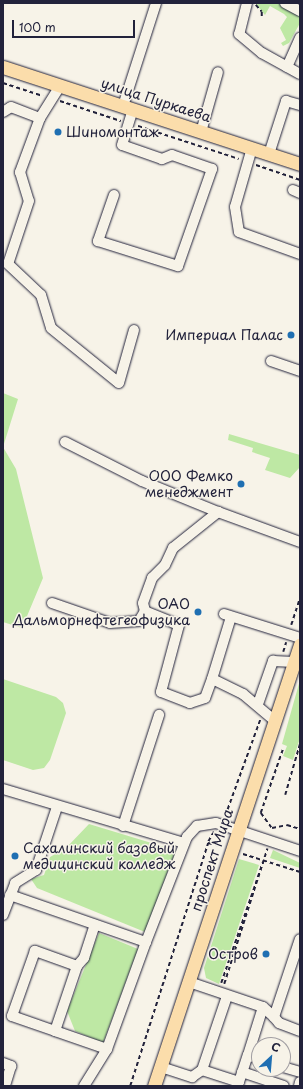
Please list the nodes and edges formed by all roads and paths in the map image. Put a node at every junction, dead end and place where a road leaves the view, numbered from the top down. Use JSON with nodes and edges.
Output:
{"nodes":[{"id":1,"x":156,"y":3,"type":"edge"},
{"id":2,"x":247,"y":3,"type":"edge"},
{"id":3,"x":252,"y":3,"type":"edge"},
{"id":4,"x":285,"y":3,"type":"edge"},
{"id":5,"x":300,"y":11,"type":"edge"},
{"id":6,"x":262,"y":19,"type":"dead end"},
{"id":7,"x":300,"y":38,"type":"edge"},
{"id":8,"x":3,"y":67,"type":"edge"},
{"id":9,"x":287,"y":67,"type":"junction"},
{"id":10,"x":218,"y":72,"type":"dead end"},
{"id":11,"x":300,"y":74,"type":"edge"},
{"id":12,"x":3,"y":83,"type":"edge"},
{"id":13,"x":60,"y":86,"type":"junction"},
{"id":14,"x":52,"y":99,"type":"junction"},
{"id":15,"x":300,"y":105,"type":"edge"},
{"id":16,"x":128,"y":108,"type":"junction"},
{"id":17,"x":3,"y":112,"type":"edge"},
{"id":18,"x":40,"y":118,"type":"junction"},
{"id":19,"x":129,"y":123,"type":"junction"},
{"id":20,"x":201,"y":132,"type":"junction"},
{"id":21,"x":252,"y":148,"type":"junction"},
{"id":22,"x":269,"y":154,"type":"junction"},
{"id":23,"x":247,"y":162,"type":"junction"},
{"id":24,"x":300,"y":164,"type":"edge"},
{"id":25,"x":300,"y":180,"type":"edge"},
{"id":26,"x":114,"y":196,"type":"dead end"},
{"id":27,"x":300,"y":254,"type":"edge"},
{"id":28,"x":134,"y":330,"type":"dead end"},
{"id":29,"x":271,"y":361,"type":"dead end"},
{"id":30,"x":300,"y":371,"type":"edge"},
{"id":31,"x":65,"y":442,"type":"dead end"},
{"id":32,"x":218,"y":512,"type":"junction"},
{"id":33,"x":300,"y":542,"type":"edge"},
{"id":34,"x":52,"y":603,"type":"dead end"},
{"id":35,"x":145,"y":611,"type":"junction"},
{"id":36,"x":300,"y":638,"type":"edge"},
{"id":37,"x":300,"y":645,"type":"edge"},
{"id":38,"x":294,"y":662,"type":"junction"},
{"id":39,"x":212,"y":679,"type":"junction"},
{"id":40,"x":258,"y":704,"type":"junction"},
{"id":41,"x":262,"y":714,"type":"junction"},
{"id":42,"x":159,"y":715,"type":"dead end"},
{"id":43,"x":275,"y":721,"type":"junction"},
{"id":44,"x":300,"y":743,"type":"edge"},
{"id":45,"x":282,"y":750,"type":"dead end"},
{"id":46,"x":3,"y":789,"type":"edge"},
{"id":47,"x":285,"y":795,"type":"dead end"},
{"id":48,"x":57,"y":807,"type":"junction"},
{"id":49,"x":219,"y":824,"type":"junction"},
{"id":50,"x":123,"y":826,"type":"junction"},
{"id":51,"x":300,"y":829,"type":"edge"},
{"id":52,"x":238,"y":830,"type":"junction"},
{"id":53,"x":184,"y":843,"type":"junction"},
{"id":54,"x":208,"y":843,"type":"junction"},
{"id":55,"x":221,"y":846,"type":"dead end"},
{"id":56,"x":268,"y":846,"type":"dead end"},
{"id":57,"x":300,"y":851,"type":"edge"},
{"id":58,"x":243,"y":854,"type":"dead end"},
{"id":59,"x":264,"y":860,"type":"junction"},
{"id":60,"x":300,"y":872,"type":"edge"},
{"id":61,"x":10,"y":895,"type":"junction"},
{"id":62,"x":3,"y":915,"type":"edge"},
{"id":63,"x":95,"y":925,"type":"junction"},
{"id":64,"x":300,"y":939,"type":"edge"},
{"id":65,"x":146,"y":942,"type":"junction"},
{"id":66,"x":77,"y":966,"type":"junction"},
{"id":67,"x":189,"y":982,"type":"junction"},
{"id":68,"x":224,"y":993,"type":"junction"},
{"id":69,"x":263,"y":1007,"type":"junction"},
{"id":70,"x":274,"y":1017,"type":"junction"},
{"id":71,"x":300,"y":1030,"type":"edge"},
{"id":72,"x":55,"y":1031,"type":"junction"},
{"id":73,"x":107,"y":1049,"type":"junction"},
{"id":74,"x":248,"y":1055,"type":"junction"},
{"id":75,"x":251,"y":1056,"type":"edge"},
{"id":76,"x":3,"y":1064,"type":"edge"},
{"id":77,"x":161,"y":1067,"type":"junction"},
{"id":78,"x":202,"y":1070,"type":"junction"},
{"id":79,"x":240,"y":1080,"type":"edge"},
{"id":80,"x":300,"y":1082,"type":"edge"},
{"id":81,"x":5,"y":1086,"type":"edge"},
{"id":82,"x":84,"y":1086,"type":"edge"},
{"id":83,"x":130,"y":1086,"type":"edge"},
{"id":84,"x":154,"y":1086,"type":"edge"},
{"id":85,"x":284,"y":1086,"type":"edge"},
{"id":86,"x":299,"y":1086,"type":"edge"}],
"edges":[{"from":1,"to":16,"type":"street"},
{"from":2,"to":9,"type":"street"},
{"from":3,"to":6,"type":"path"},
{"from":4,"to":5,"type":"street"},
{"from":7,"to":9,"type":"street"},
{"from":8,"to":13,"type":"main road","name":"улица Пуркаева"},
{"from":9,"to":11,"type":"street"},
{"from":10,"to":20,"type":"street"},
{"from":12,"to":14,"type":"path"},
{"from":13,"to":14,"type":"street"},
{"from":13,"to":16,"type":"main road","name":"улица Пуркаева"},
{"from":14,"to":18,"type":"street"},
{"from":14,"to":19,"type":"path"},
{"from":15,"to":22,"type":"street"},
{"from":16,"to":19,"type":"street"},
{"from":16,"to":20,"type":"main road","name":"улица Пуркаева"},
{"from":17,"to":18,"type":"street"},
{"from":18,"to":28,"type":"street"},
{"from":19,"to":23,"type":"path"},
{"from":19,"to":26,"type":"street"},
{"from":20,"to":21,"type":"main road","name":"улица Пуркаева"},
{"from":21,"to":22,"type":"main road","name":"улица Пуркаева"},
{"from":21,"to":23,"type":"street"},
{"from":22,"to":24,"type":"main road","name":"улица Пуркаева"},
{"from":23,"to":25,"type":"path"},
{"from":23,"to":27,"type":"street"},
{"from":29,"to":30,"type":"street"},
{"from":31,"to":32,"type":"street"},
{"from":32,"to":33,"type":"street"},
{"from":32,"to":35,"type":"street"},
{"from":34,"to":35,"type":"street"},
{"from":35,"to":39,"type":"street"},
{"from":36,"to":39,"type":"street"},
{"from":37,"to":38,"type":"main road","name":"проспект Мира"},
{"from":38,"to":40,"type":"street"},
{"from":38,"to":43,"type":"main road","name":"проспект Мира"},
{"from":39,"to":40,"type":"street"},
{"from":40,"to":41,"type":"street"},
{"from":41,"to":43,"type":"street"},
{"from":41,"to":49,"type":"path"},
{"from":42,"to":50,"type":"street"},
{"from":43,"to":52,"type":"main road","name":"проспект Мира"},
{"from":44,"to":47,"type":"path"},
{"from":45,"to":51,"type":"path"},
{"from":46,"to":48,"type":"street"},
{"from":48,"to":50,"type":"street"},
{"from":48,"to":61,"type":"street"},
{"from":49,"to":52,"type":"street"},
{"from":49,"to":53,"type":"street"},
{"from":49,"to":54,"type":"path"},
{"from":50,"to":53,"type":"street"},
{"from":52,"to":57,"type":"street"},
{"from":52,"to":67,"type":"main road","name":"проспект Мира"},
{"from":53,"to":65,"type":"street"},
{"from":54,"to":55,"type":"path"},
{"from":54,"to":83,"type":"path"},
{"from":56,"to":59,"type":"path"},
{"from":58,"to":59,"type":"path"},
{"from":59,"to":60,"type":"path"},
{"from":59,"to":68,"type":"path"},
{"from":61,"to":62,"type":"street"},
{"from":61,"to":63,"type":"street"},
{"from":63,"to":65,"type":"street"},
{"from":63,"to":66,"type":"street"},
{"from":64,"to":70,"type":"street"},
{"from":65,"to":73,"type":"street"},
{"from":66,"to":72,"type":"street"},
{"from":66,"to":72,"type":"street"},
{"from":67,"to":68,"type":"street"},
{"from":67,"to":77,"type":"main road","name":"проспект Мира"},
{"from":68,"to":69,"type":"street"},
{"from":68,"to":78,"type":"street"},
{"from":69,"to":70,"type":"street"},
{"from":69,"to":74,"type":"street"},
{"from":70,"to":71,"type":"street"},
{"from":72,"to":73,"type":"street"},
{"from":73,"to":82,"type":"street"},
{"from":74,"to":75,"type":"street"},
{"from":74,"to":79,"type":"street"},
{"from":76,"to":81,"type":"street"},
{"from":77,"to":78,"type":"street"},
{"from":77,"to":84,"type":"main road","name":"проспект Мира"},
{"from":78,"to":79,"type":"street"},
{"from":79,"to":85,"type":"street"},
{"from":80,"to":86,"type":"street"}]}
